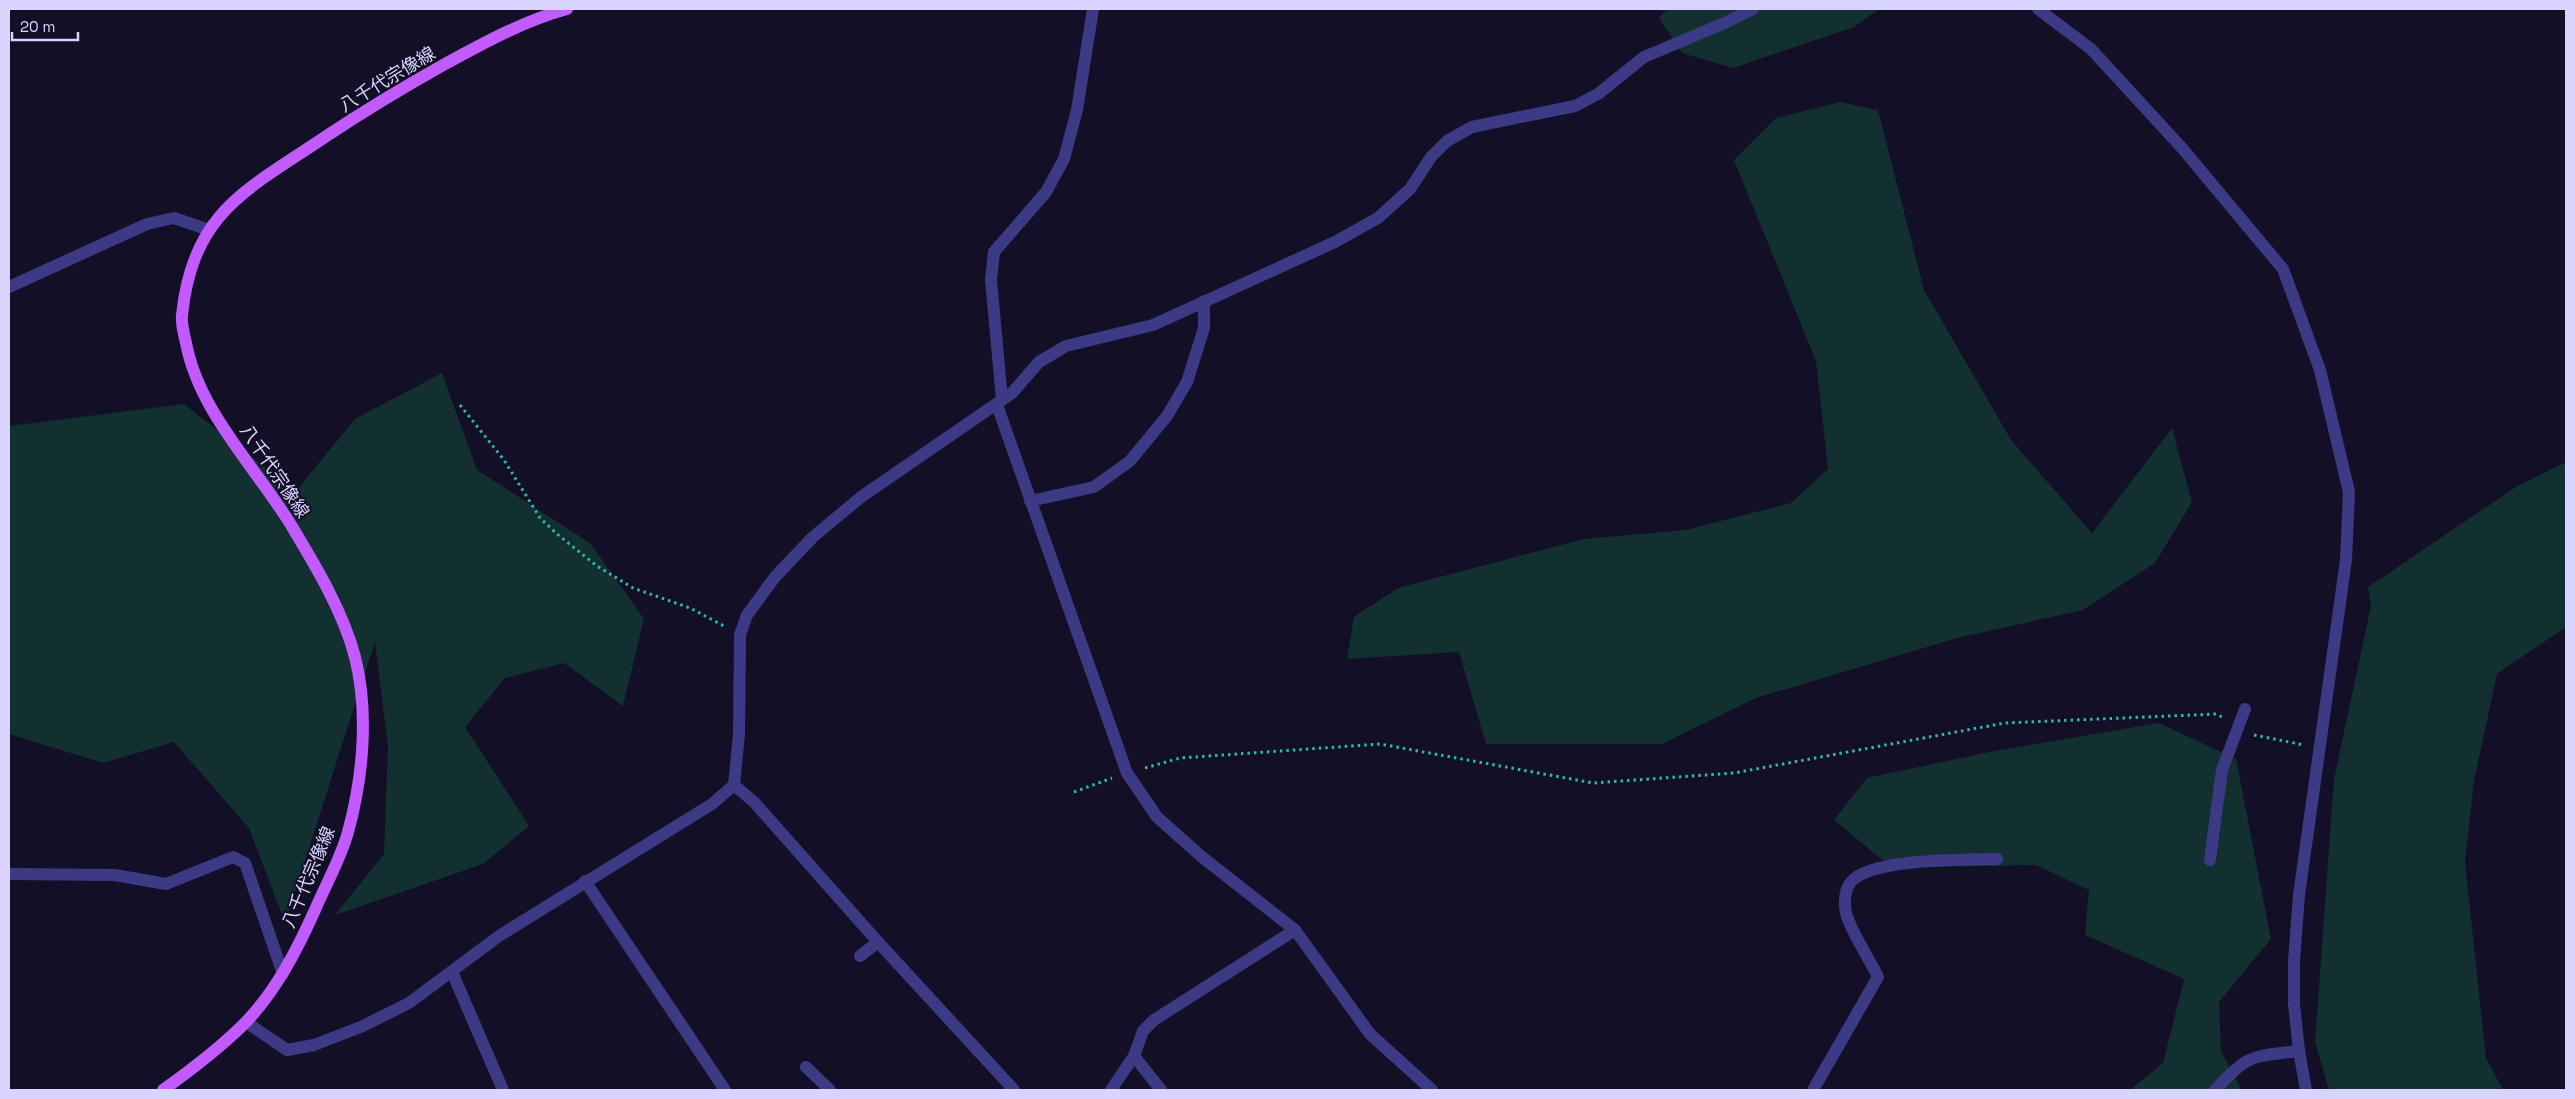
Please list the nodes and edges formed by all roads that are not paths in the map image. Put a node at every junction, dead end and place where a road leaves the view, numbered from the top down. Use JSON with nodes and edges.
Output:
{"nodes":[{"id":1,"x":566,"y":9,"type":"edge"},
{"id":2,"x":1093,"y":9,"type":"edge"},
{"id":3,"x":1753,"y":9,"type":"edge"},
{"id":4,"x":2038,"y":9,"type":"edge"},
{"id":5,"x":209,"y":230,"type":"junction"},
{"id":6,"x":9,"y":287,"type":"edge"},
{"id":7,"x":1204,"y":301,"type":"junction"},
{"id":8,"x":999,"y":403,"type":"junction"},
{"id":9,"x":1030,"y":501,"type":"junction"},
{"id":10,"x":2245,"y":709,"type":"dead end"},
{"id":11,"x":734,"y":784,"type":"junction"},
{"id":12,"x":1997,"y":859,"type":"dead end"},
{"id":13,"x":2210,"y":860,"type":"dead end"},
{"id":14,"x":9,"y":874,"type":"edge"},
{"id":15,"x":585,"y":881,"type":"junction"},
{"id":16,"x":1295,"y":930,"type":"junction"},
{"id":17,"x":878,"y":942,"type":"junction"},
{"id":18,"x":860,"y":956,"type":"dead end"},
{"id":19,"x":452,"y":972,"type":"junction"},
{"id":20,"x":283,"y":974,"type":"junction"},
{"id":21,"x":246,"y":1022,"type":"junction"},
{"id":22,"x":2299,"y":1051,"type":"junction"},
{"id":23,"x":1134,"y":1056,"type":"junction"},
{"id":24,"x":806,"y":1067,"type":"dead end"},
{"id":25,"x":164,"y":1090,"type":"edge"},
{"id":26,"x":503,"y":1090,"type":"edge"},
{"id":27,"x":725,"y":1090,"type":"edge"},
{"id":28,"x":830,"y":1090,"type":"edge"},
{"id":29,"x":1014,"y":1090,"type":"edge"},
{"id":30,"x":1111,"y":1090,"type":"edge"},
{"id":31,"x":1161,"y":1090,"type":"edge"},
{"id":32,"x":1432,"y":1090,"type":"edge"},
{"id":33,"x":1813,"y":1090,"type":"edge"},
{"id":34,"x":2215,"y":1090,"type":"edge"},
{"id":35,"x":2306,"y":1090,"type":"edge"}],
"edges":[{"from":1,"to":5,"type":"main road","name":"八千代宗像線"},
{"from":2,"to":8,"type":"street"},
{"from":3,"to":7,"type":"street"},
{"from":4,"to":22,"type":"street"},
{"from":5,"to":6,"type":"street"},
{"from":5,"to":20,"type":"main road","name":"八千代宗像線"},
{"from":7,"to":8,"type":"street"},
{"from":7,"to":9,"type":"street"},
{"from":8,"to":9,"type":"street"},
{"from":8,"to":11,"type":"street"},
{"from":9,"to":16,"type":"street"},
{"from":10,"to":13,"type":"street"},
{"from":11,"to":15,"type":"street"},
{"from":11,"to":17,"type":"street"},
{"from":12,"to":33,"type":"street"},
{"from":14,"to":20,"type":"street"},
{"from":15,"to":19,"type":"street"},
{"from":15,"to":27,"type":"street"},
{"from":16,"to":23,"type":"street"},
{"from":16,"to":32,"type":"street"},
{"from":17,"to":18,"type":"street"},
{"from":17,"to":29,"type":"street"},
{"from":19,"to":21,"type":"street"},
{"from":19,"to":26,"type":"street"},
{"from":20,"to":21,"type":"main road","name":"八千代宗像線"},
{"from":21,"to":25,"type":"main road","name":"八千代宗像線"},
{"from":22,"to":34,"type":"street"},
{"from":22,"to":35,"type":"street"},
{"from":23,"to":30,"type":"street"},
{"from":23,"to":31,"type":"street"},
{"from":24,"to":28,"type":"street"}]}
